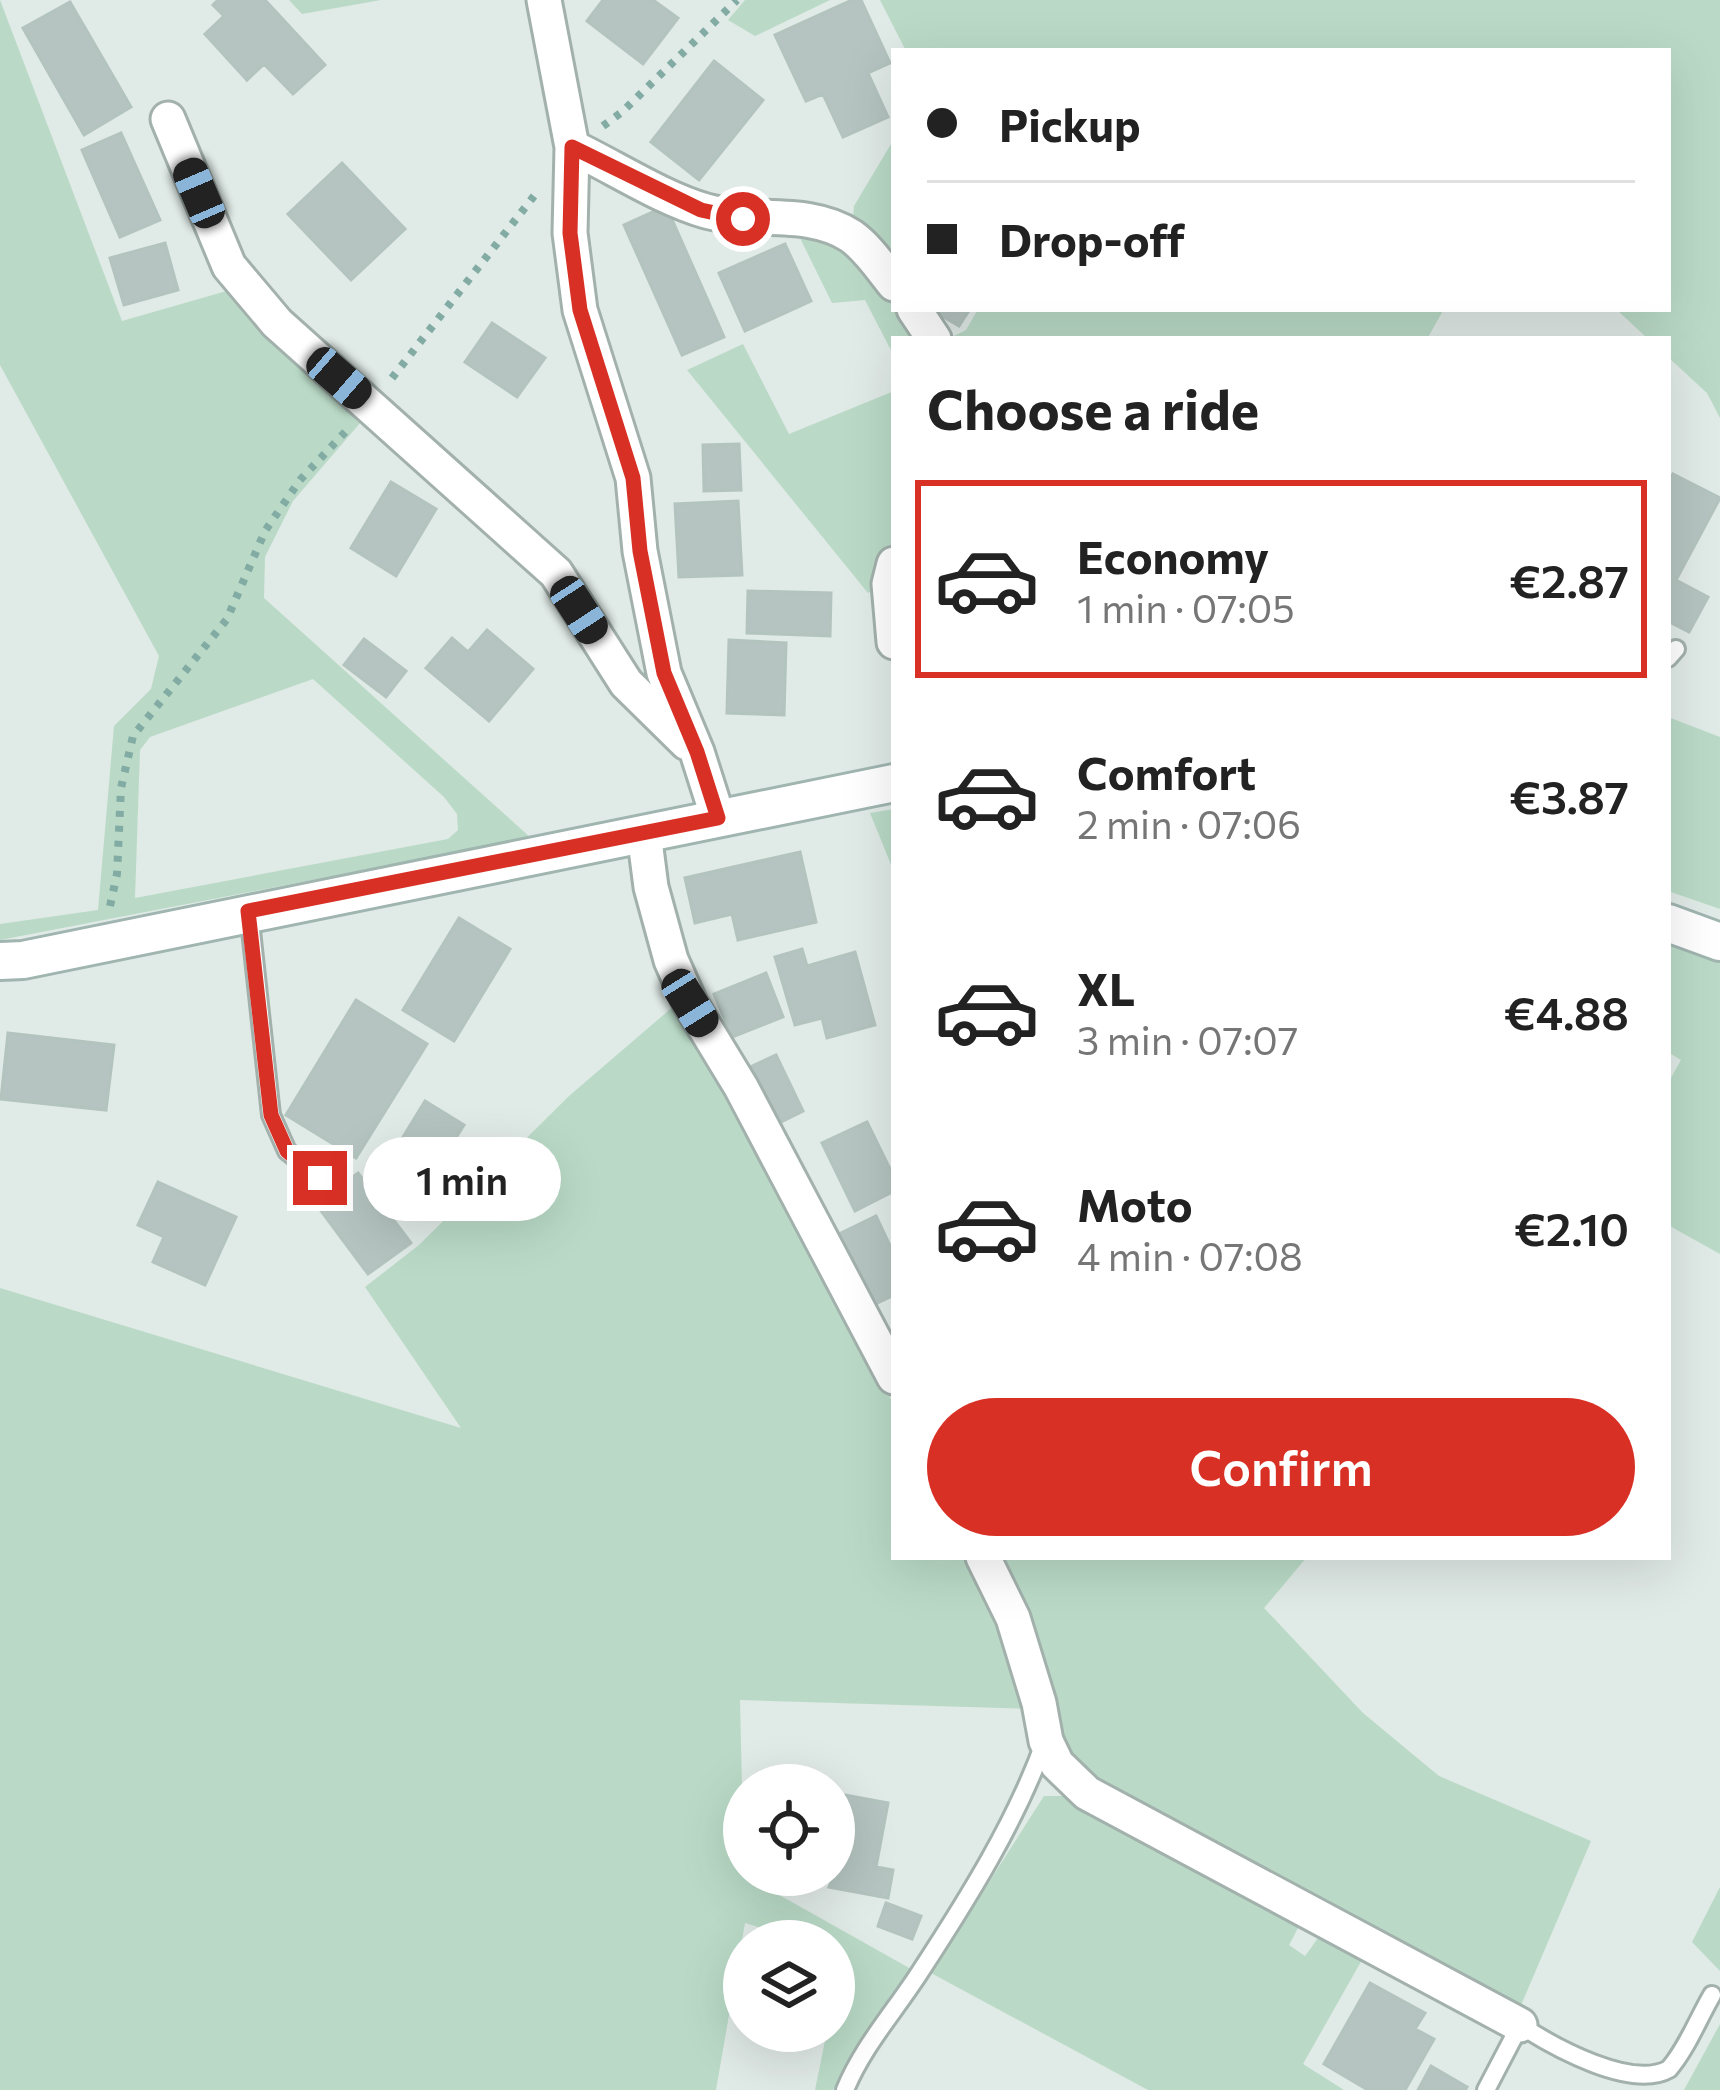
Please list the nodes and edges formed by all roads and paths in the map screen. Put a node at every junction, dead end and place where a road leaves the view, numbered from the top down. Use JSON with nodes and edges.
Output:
{"nodes":[{"id":1,"x":544,"y":0,"type":"edge"},
{"id":2,"x":168,"y":119,"type":"dead end"},
{"id":3,"x":572,"y":147,"type":"junction"},
{"id":4,"x":891,"y":281,"type":"edge"},
{"id":5,"x":697,"y":752,"type":"junction"},
{"id":6,"x":891,"y":784,"type":"edge"},
{"id":7,"x":718,"y":818,"type":"junction"},
{"id":8,"x":644,"y":833,"type":"junction"},
{"id":9,"x":248,"y":911,"type":"junction"},
{"id":10,"x":1671,"y":924,"type":"edge"},
{"id":11,"x":1720,"y":942,"type":"edge"},
{"id":12,"x":0,"y":961,"type":"edge"},
{"id":13,"x":320,"y":1178,"type":"dead end"},
{"id":14,"x":891,"y":1371,"type":"edge"},
{"id":15,"x":984,"y":1560,"type":"edge"},
{"id":16,"x":1046,"y":1741,"type":"junction"},
{"id":17,"x":1712,"y":1995,"type":"dead end"},
{"id":18,"x":1520,"y":2025,"type":"junction"},
{"id":19,"x":1493,"y":2088,"type":"edge"},
{"id":20,"x":845,"y":2090,"type":"edge"}],
"edges":[{"from":1,"to":3,"type":"street"},
{"from":2,"to":5,"type":"street"},
{"from":3,"to":4,"type":"street"},
{"from":3,"to":5,"type":"street"},
{"from":5,"to":7,"type":"street"},
{"from":6,"to":7,"type":"main road"},
{"from":7,"to":8,"type":"main road"},
{"from":8,"to":9,"type":"main road"},
{"from":8,"to":14,"type":"street"},
{"from":9,"to":12,"type":"main road"},
{"from":9,"to":13,"type":"lane"},
{"from":10,"to":11,"type":"main road"},
{"from":15,"to":16,"type":"street"},
{"from":16,"to":18,"type":"street"},
{"from":16,"to":20,"type":"lane"},
{"from":17,"to":18,"type":"lane"},
{"from":18,"to":19,"type":"lane"}]}
